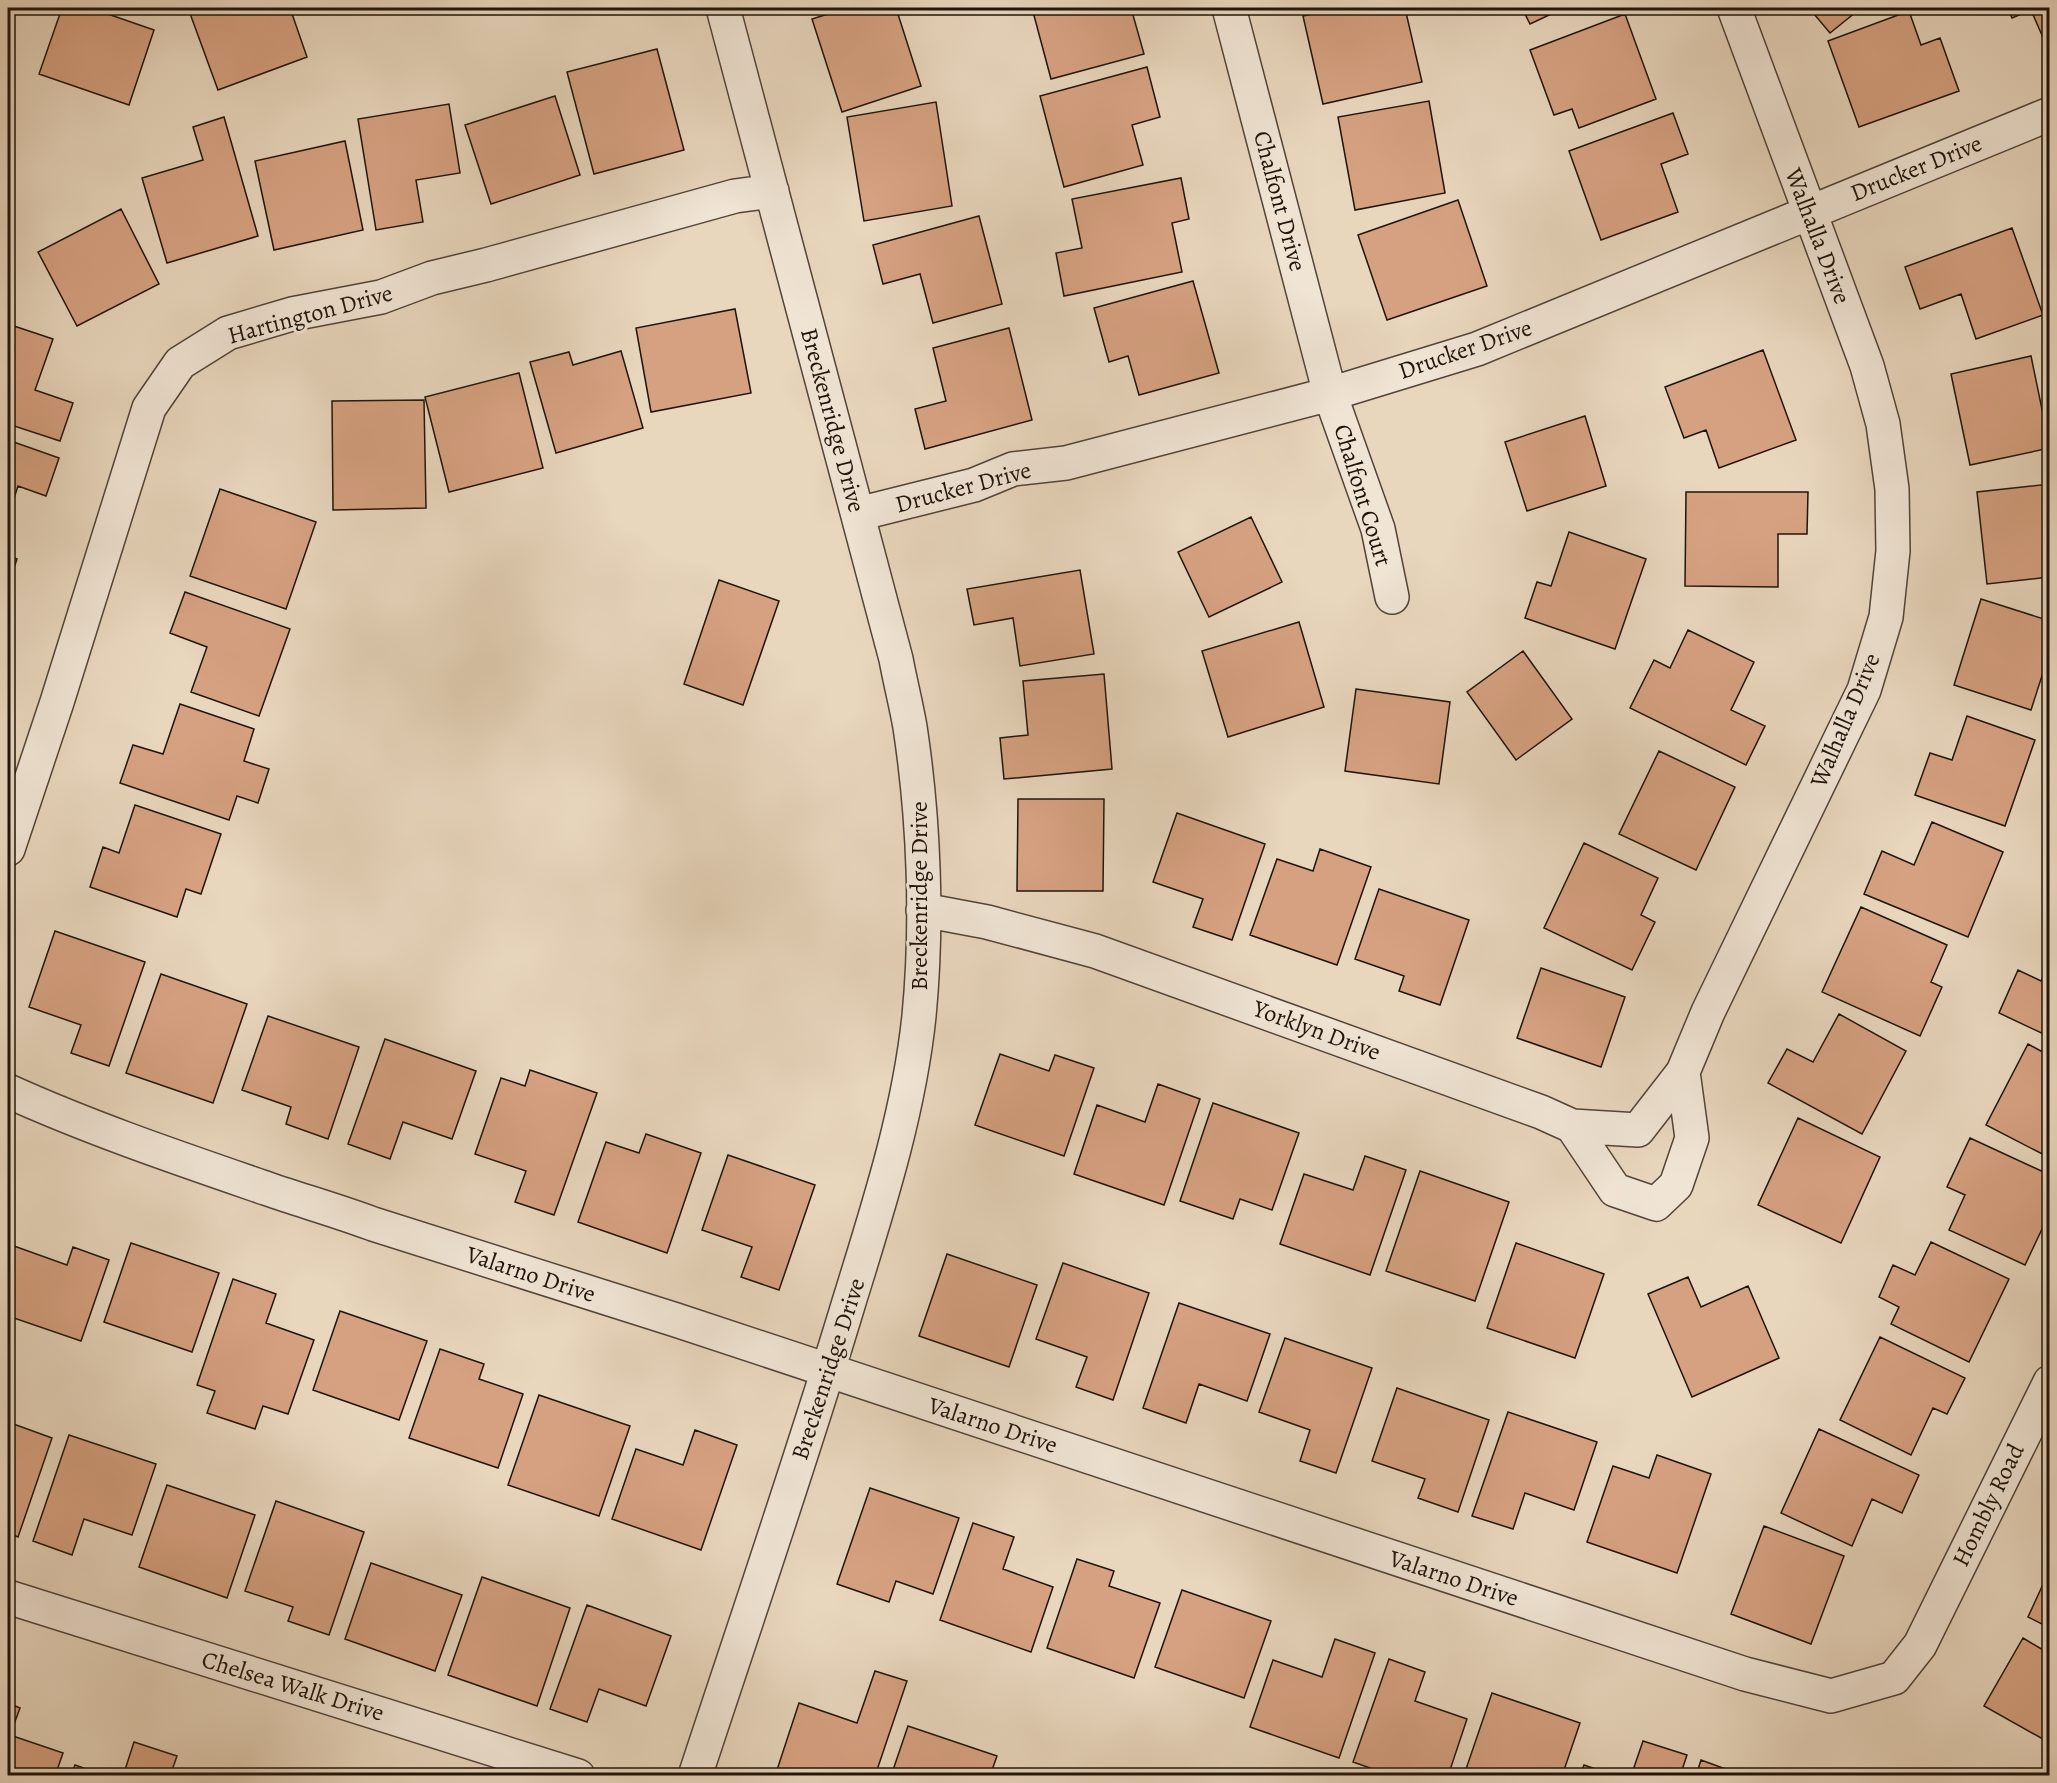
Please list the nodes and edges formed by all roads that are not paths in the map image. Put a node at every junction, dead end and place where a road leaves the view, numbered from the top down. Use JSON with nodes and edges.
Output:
{"nodes":[{"id":1,"x":723,"y":8,"type":"edge"},
{"id":2,"x":1229,"y":8,"type":"edge"},
{"id":3,"x":1734,"y":8,"type":"edge"},
{"id":4,"x":2049,"y":114,"type":"edge"},
{"id":5,"x":772,"y":191,"type":"junction"},
{"id":6,"x":1809,"y":212,"type":"junction"},
{"id":7,"x":1330,"y":394,"type":"junction"},
{"id":8,"x":858,"y":514,"type":"junction"},
{"id":9,"x":1392,"y":597,"type":"dead end"},
{"id":10,"x":8,"y":849,"type":"edge"},
{"id":11,"x":923,"y":910,"type":"junction"},
{"id":12,"x":1683,"y":1072,"type":"junction"},
{"id":13,"x":8,"y":1090,"type":"edge"},
{"id":14,"x":1572,"y":1126,"type":"junction"},
{"id":15,"x":829,"y":1371,"type":"junction"},
{"id":16,"x":2049,"y":1382,"type":"edge"},
{"id":17,"x":8,"y":1597,"type":"edge"},
{"id":18,"x":1943,"y":1597,"type":"joint"},
{"id":19,"x":578,"y":1776,"type":"edge"},
{"id":20,"x":695,"y":1776,"type":"edge"}],
"edges":[{"from":1,"to":5,"type":"street","name":"Breckenridge Drive"},
{"from":2,"to":7,"type":"street","name":"Chalfont Drive"},
{"from":3,"to":6,"type":"street","name":"Walhalla Drive"},
{"from":4,"to":6,"type":"street","name":"Drucker Drive"},
{"from":5,"to":8,"type":"street","name":"Breckenridge Drive"},
{"from":5,"to":10,"type":"street","name":"Hartington Drive"},
{"from":6,"to":7,"type":"street","name":"Drucker Drive"},
{"from":6,"to":12,"type":"street","name":"Walhalla Drive"},
{"from":7,"to":8,"type":"street","name":"Drucker Drive"},
{"from":7,"to":9,"type":"street","name":"Chalfont Court"},
{"from":8,"to":11,"type":"street","name":"Breckenridge Drive"},
{"from":11,"to":14,"type":"street","name":"Yorklyn Drive"},
{"from":11,"to":15,"type":"street","name":"Breckenridge Drive"},
{"from":12,"to":14,"type":"street","name":"Yorklyn Drive"},
{"from":12,"to":14,"type":"street"},
{"from":13,"to":15,"type":"street","name":"Valarno Drive"},
{"from":15,"to":18,"type":"street","name":"Valarno Drive"},
{"from":15,"to":20,"type":"street","name":"Breckenridge Drive"},
{"from":16,"to":18,"type":"street","name":"Hombly Road"},
{"from":17,"to":19,"type":"street","name":"Chelsea Walk Drive"}]}
